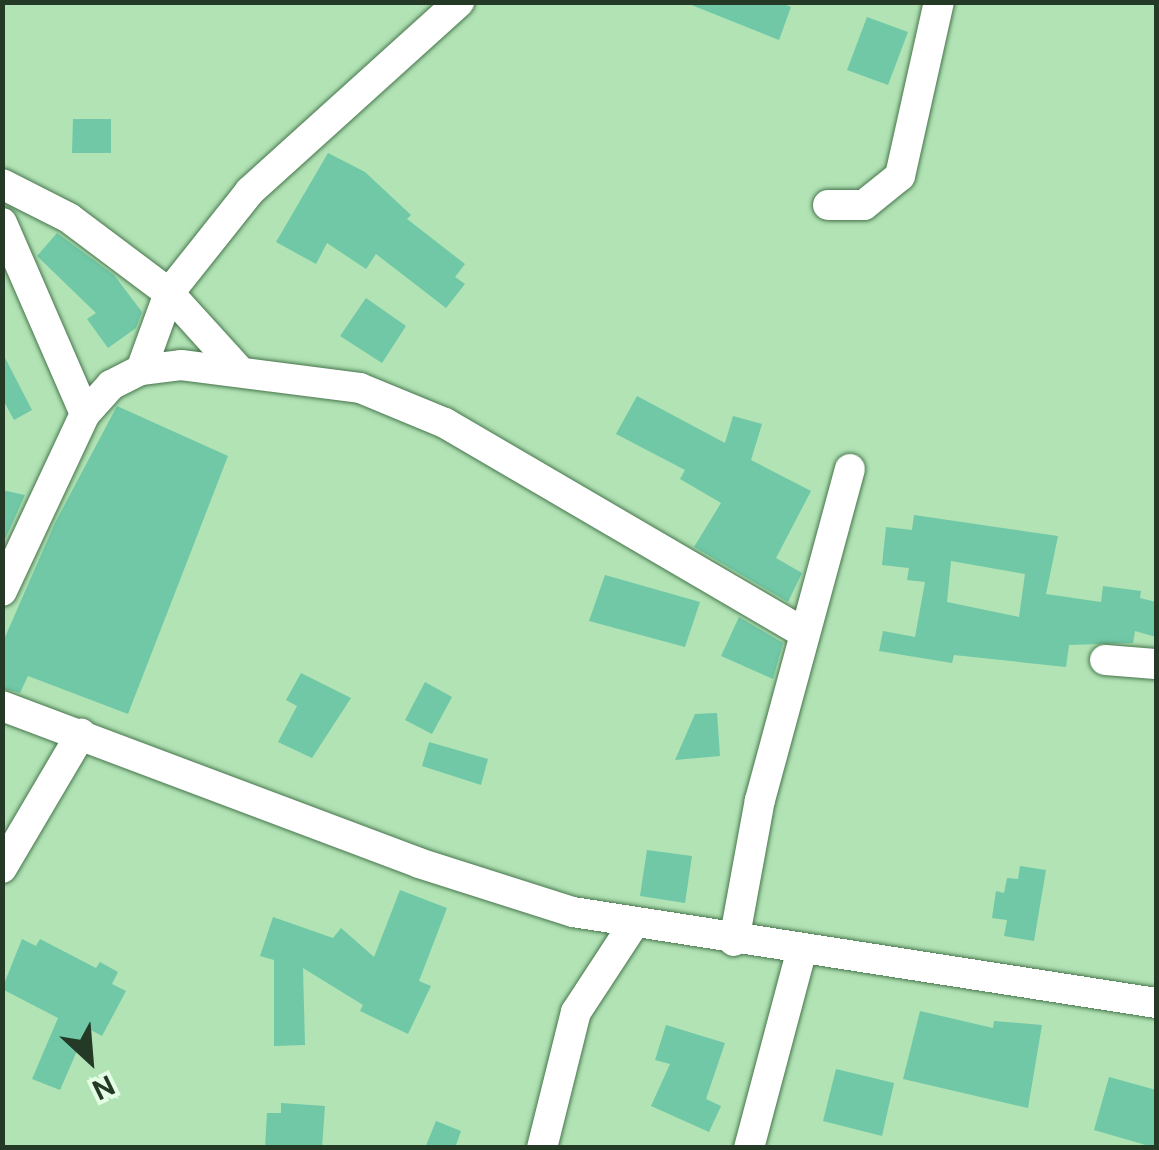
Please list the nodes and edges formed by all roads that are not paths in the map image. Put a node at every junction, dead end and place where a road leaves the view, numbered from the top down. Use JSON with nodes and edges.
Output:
{"nodes":[{"id":1,"x":459,"y":2,"type":"edge"},
{"id":2,"x":939,"y":2,"type":"edge"},
{"id":3,"x":2,"y":184,"type":"edge"},
{"id":4,"x":828,"y":205,"type":"dead end"},
{"id":5,"x":2,"y":223,"type":"edge"},
{"id":6,"x":169,"y":293,"type":"junction"},
{"id":7,"x":237,"y":368,"type":"junction"},
{"id":8,"x":141,"y":370,"type":"junction"},
{"id":9,"x":85,"y":414,"type":"junction"},
{"id":10,"x":850,"y":468,"type":"dead end"},
{"id":11,"x":2,"y":591,"type":"edge"},
{"id":12,"x":804,"y":633,"type":"junction"},
{"id":13,"x":1104,"y":660,"type":"dead end"},
{"id":14,"x":1156,"y":664,"type":"edge"},
{"id":15,"x":2,"y":706,"type":"edge"},
{"id":16,"x":81,"y":734,"type":"junction"},
{"id":17,"x":2,"y":868,"type":"edge"},
{"id":18,"x":632,"y":925,"type":"junction"},
{"id":19,"x":734,"y":941,"type":"junction"},
{"id":20,"x":801,"y":952,"type":"junction"},
{"id":21,"x":1156,"y":1003,"type":"edge"},
{"id":22,"x":542,"y":1148,"type":"edge"},
{"id":23,"x":749,"y":1148,"type":"edge"}],
"edges":[{"from":1,"to":6,"type":"street"},
{"from":2,"to":4,"type":"street"},
{"from":3,"to":6,"type":"street"},
{"from":5,"to":9,"type":"street"},
{"from":6,"to":7,"type":"street"},
{"from":6,"to":8,"type":"street"},
{"from":7,"to":8,"type":"street"},
{"from":7,"to":12,"type":"street"},
{"from":8,"to":9,"type":"street"},
{"from":9,"to":11,"type":"street"},
{"from":10,"to":12,"type":"street"},
{"from":12,"to":19,"type":"street"},
{"from":13,"to":14,"type":"street"},
{"from":15,"to":16,"type":"street"},
{"from":16,"to":17,"type":"street"},
{"from":16,"to":18,"type":"street"},
{"from":18,"to":19,"type":"street"},
{"from":18,"to":22,"type":"street"},
{"from":19,"to":20,"type":"street"},
{"from":20,"to":21,"type":"street"},
{"from":20,"to":23,"type":"street"}]}
